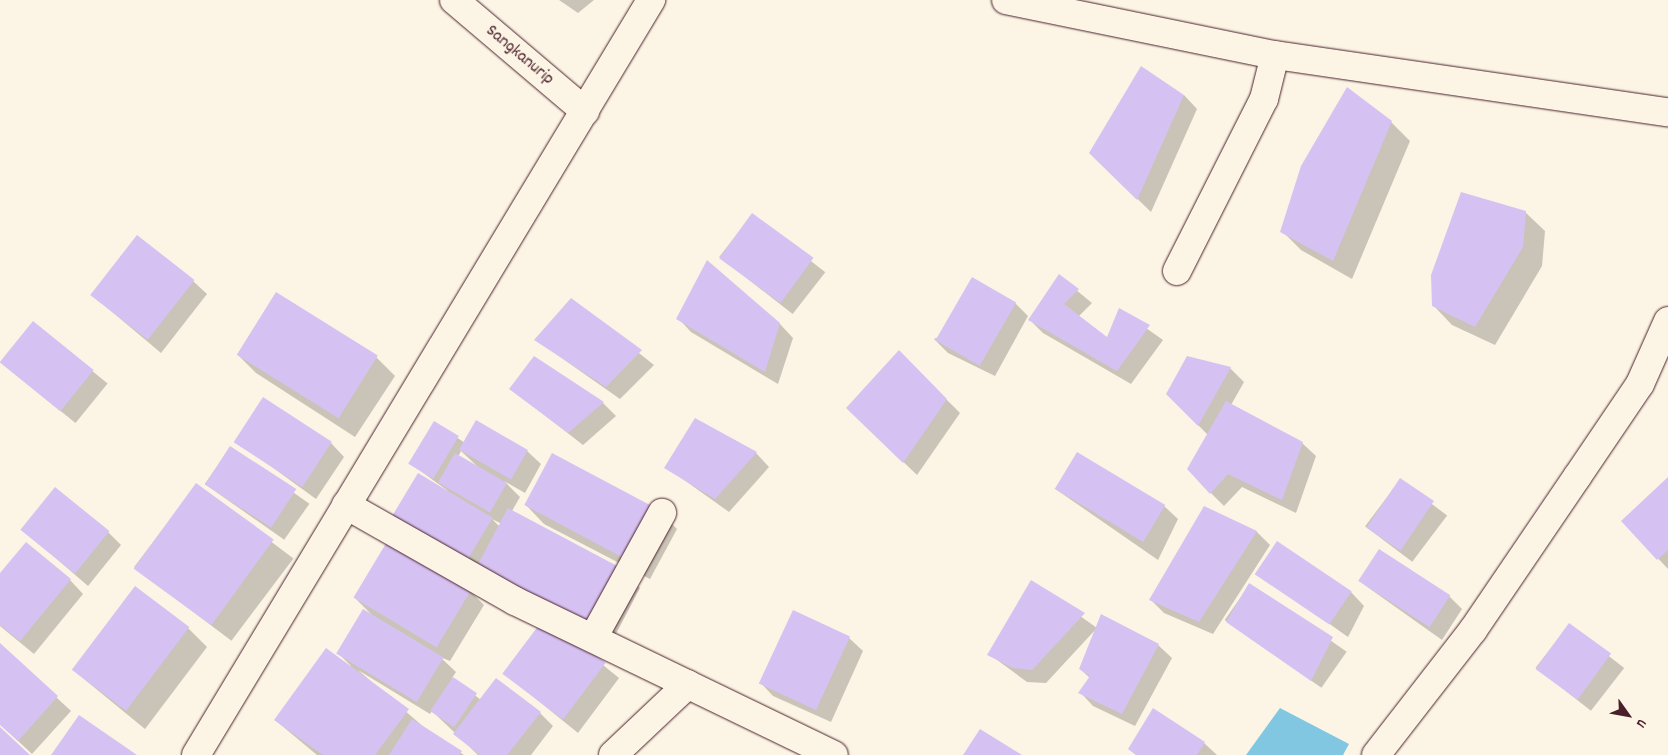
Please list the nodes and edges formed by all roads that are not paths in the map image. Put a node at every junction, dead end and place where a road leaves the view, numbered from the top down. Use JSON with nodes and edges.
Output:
{"nodes":[{"id":1,"x":454,"y":0,"type":"edge"},
{"id":2,"x":651,"y":0,"type":"edge"},
{"id":3,"x":1006,"y":0,"type":"edge"},
{"id":4,"x":1275,"y":54,"type":"junction"},
{"id":5,"x":585,"y":111,"type":"junction"},
{"id":6,"x":1668,"y":112,"type":"edge"},
{"id":7,"x":1177,"y":271,"type":"dead end"},
{"id":8,"x":1668,"y":321,"type":"edge"},
{"id":9,"x":346,"y":505,"type":"junction"},
{"id":10,"x":662,"y":513,"type":"dead end"},
{"id":11,"x":593,"y":638,"type":"junction"},
{"id":12,"x":688,"y":684,"type":"junction"},
{"id":13,"x":196,"y":755,"type":"edge"},
{"id":14,"x":613,"y":755,"type":"edge"},
{"id":15,"x":834,"y":755,"type":"edge"},
{"id":16,"x":1376,"y":755,"type":"edge"}],
"edges":[{"from":1,"to":5,"type":"street","name":"Sangkanurip"},
{"from":2,"to":5,"type":"street"},
{"from":3,"to":4,"type":"street"},
{"from":4,"to":6,"type":"street"},
{"from":4,"to":7,"type":"street"},
{"from":5,"to":9,"type":"street"},
{"from":8,"to":16,"type":"street"},
{"from":9,"to":11,"type":"street"},
{"from":9,"to":13,"type":"street"},
{"from":10,"to":11,"type":"street"},
{"from":11,"to":12,"type":"street"},
{"from":12,"to":14,"type":"street"},
{"from":12,"to":15,"type":"street"}]}
